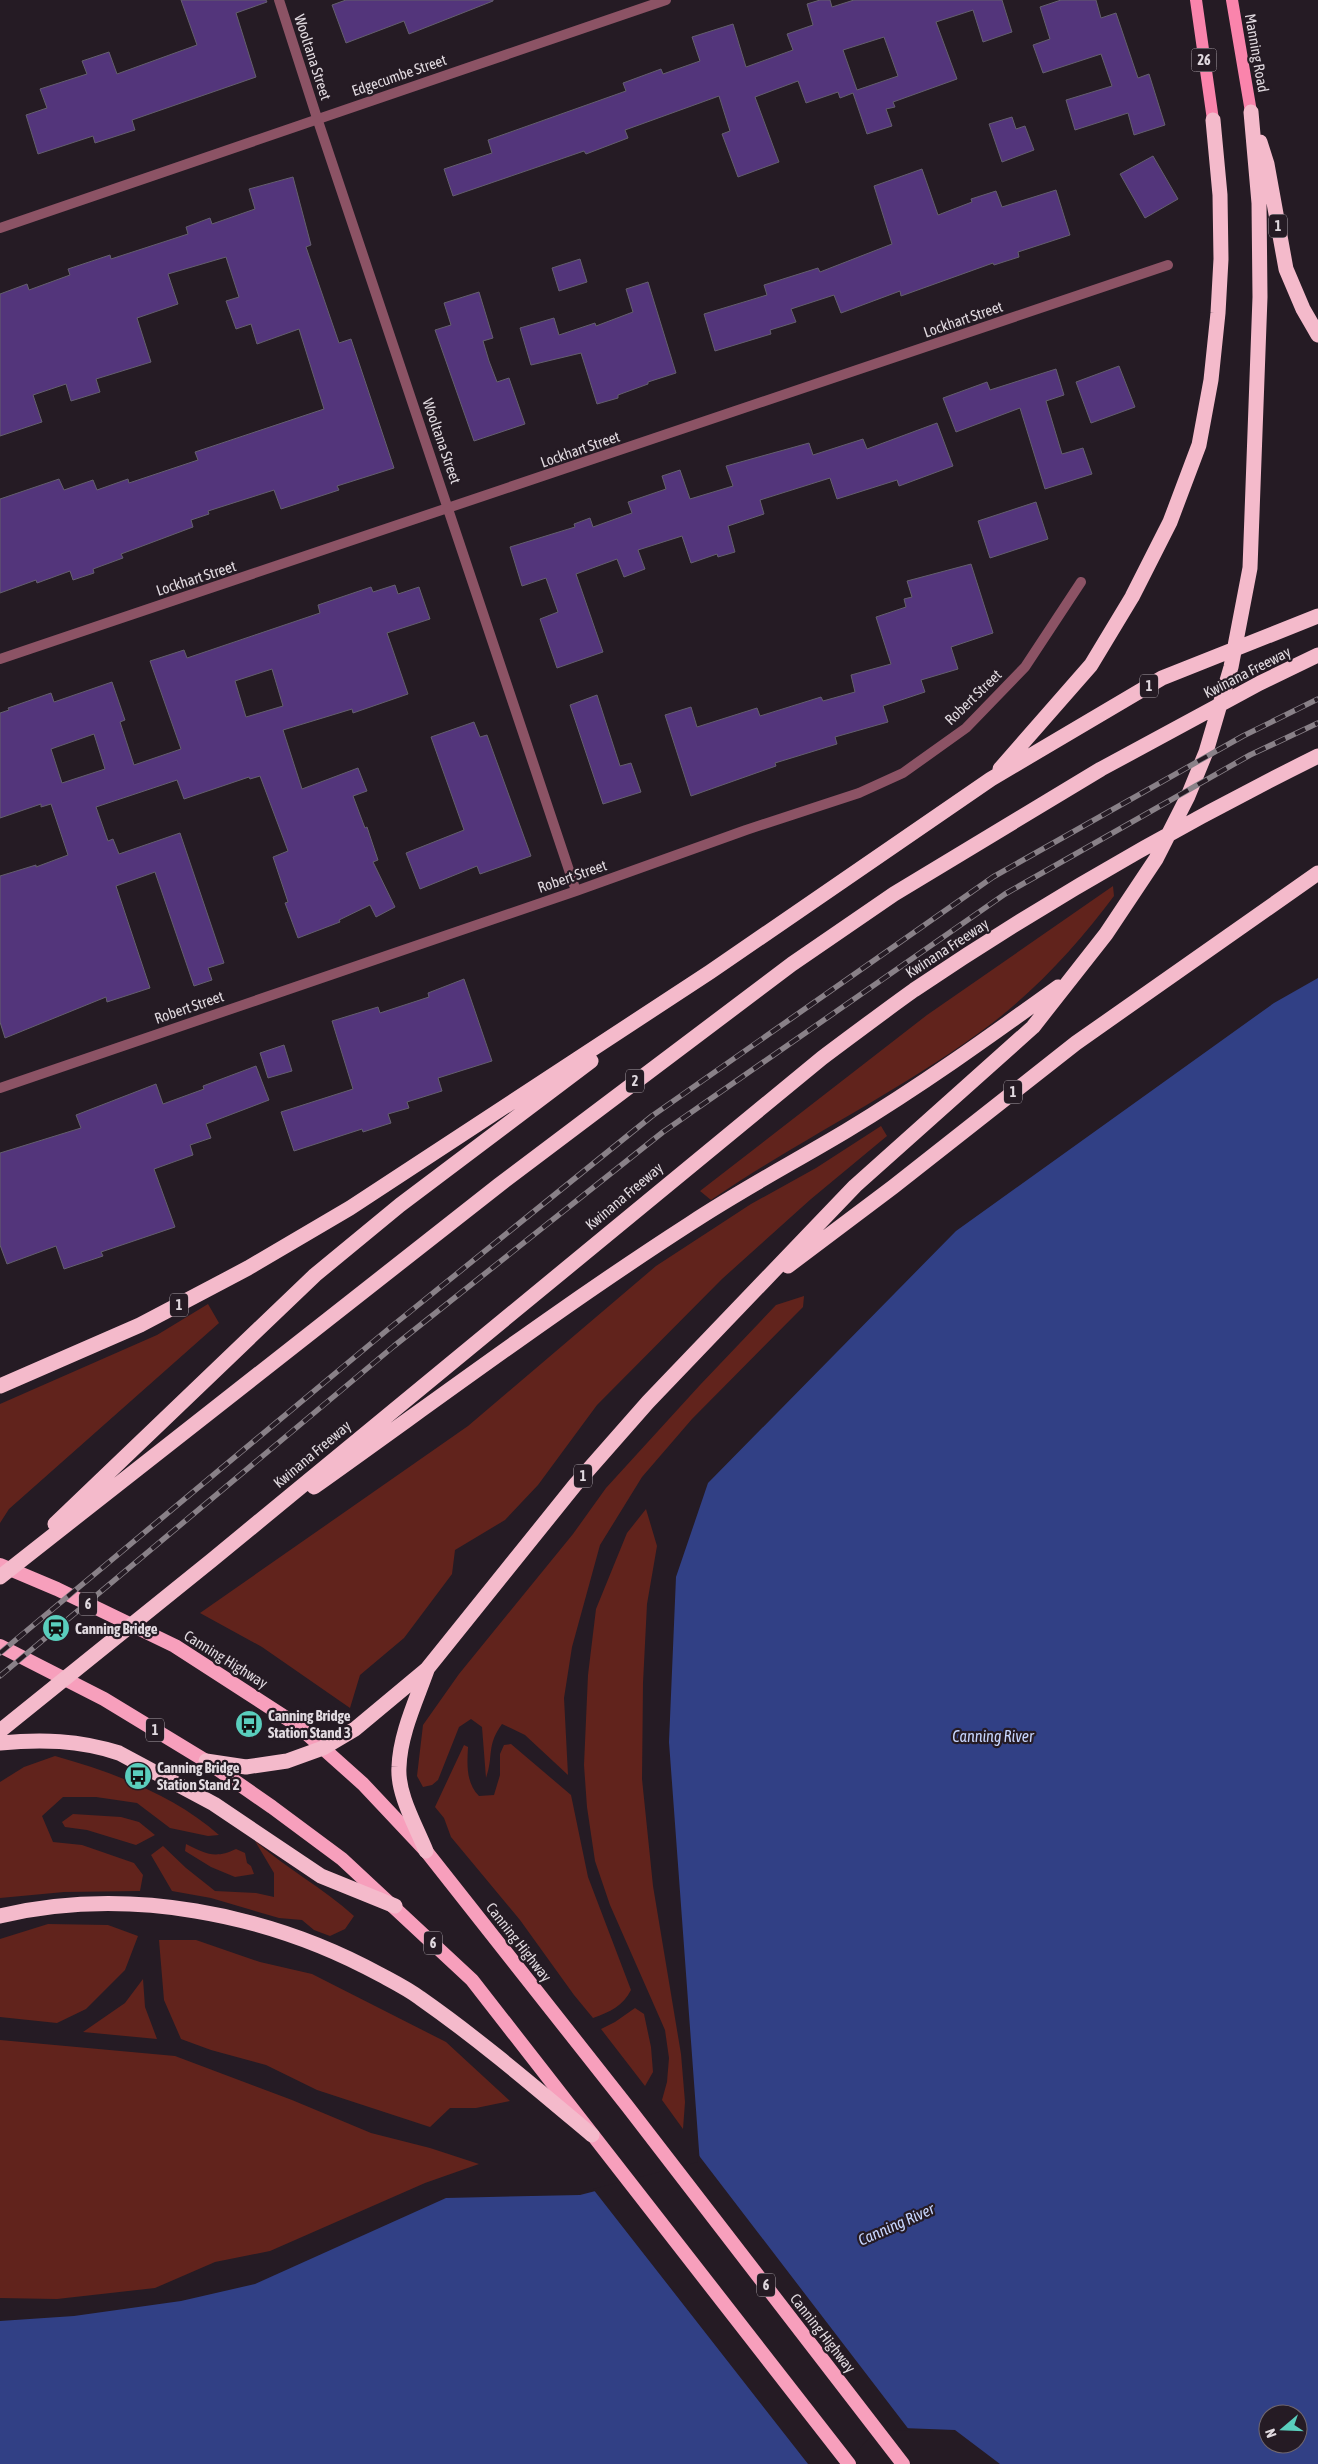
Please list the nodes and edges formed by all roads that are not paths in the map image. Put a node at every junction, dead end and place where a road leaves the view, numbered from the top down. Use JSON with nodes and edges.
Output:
{"nodes":[{"id":1,"x":279,"y":0,"type":"edge"},
{"id":2,"x":666,"y":0,"type":"edge"},
{"id":3,"x":1196,"y":0,"type":"edge"},
{"id":4,"x":1232,"y":0,"type":"edge"},
{"id":5,"x":1250,"y":112,"type":"junction"},
{"id":6,"x":317,"y":118,"type":"junction"},
{"id":7,"x":1213,"y":120,"type":"joint"},
{"id":8,"x":0,"y":228,"type":"edge"},
{"id":9,"x":1168,"y":266,"type":"dead end"},
{"id":10,"x":1318,"y":335,"type":"edge"},
{"id":11,"x":449,"y":509,"type":"junction"},
{"id":12,"x":1081,"y":582,"type":"dead end"},
{"id":13,"x":1318,"y":616,"type":"edge"},
{"id":14,"x":1318,"y":655,"type":"edge"},
{"id":15,"x":0,"y":659,"type":"edge"},
{"id":16,"x":1318,"y":756,"type":"edge"},
{"id":17,"x":991,"y":780,"type":"junction"},
{"id":18,"x":1318,"y":873,"type":"edge"},
{"id":19,"x":576,"y":891,"type":"junction"},
{"id":20,"x":710,"y":972,"type":"junction"},
{"id":21,"x":1076,"y":974,"type":"junction"},
{"id":22,"x":0,"y":1088,"type":"edge"},
{"id":23,"x":751,"y":1294,"type":"junction"},
{"id":24,"x":0,"y":1386,"type":"edge"},
{"id":25,"x":212,"y":1560,"type":"junction"},
{"id":26,"x":0,"y":1565,"type":"edge"},
{"id":27,"x":0,"y":1577,"type":"edge"},
{"id":28,"x":0,"y":1646,"type":"edge"},
{"id":29,"x":427,"y":1669,"type":"junction"},
{"id":30,"x":0,"y":1731,"type":"edge"},
{"id":31,"x":0,"y":1743,"type":"edge"},
{"id":32,"x":323,"y":1748,"type":"junction"},
{"id":33,"x":206,"y":1761,"type":"junction"},
{"id":34,"x":426,"y":1851,"type":"junction"},
{"id":35,"x":395,"y":1906,"type":"junction"},
{"id":36,"x":0,"y":1916,"type":"edge"},
{"id":37,"x":592,"y":2135,"type":"junction"},
{"id":38,"x":849,"y":2464,"type":"edge"},
{"id":39,"x":903,"y":2464,"type":"edge"}],
"edges":[{"from":1,"to":6,"type":"street","name":"Wooltana Street"},
{"from":2,"to":6,"type":"street","name":"Edgecumbe Street"},
{"from":3,"to":7,"type":"main road","number":"26"},
{"from":4,"to":5,"type":"main road","name":"Manning Road"},
{"from":5,"to":10,"type":"highway","number":"1"},
{"from":5,"to":21,"type":"highway"},
{"from":6,"to":8,"type":"street","name":"Edgecumbe Street"},
{"from":6,"to":11,"type":"street","name":"Wooltana Street"},
{"from":7,"to":17,"type":"highway"},
{"from":9,"to":11,"type":"street","name":"Lockhart Street"},
{"from":11,"to":15,"type":"street","name":"Lockhart Street"},
{"from":11,"to":19,"type":"street","name":"Wooltana Street"},
{"from":12,"to":19,"type":"street","name":"Robert Street"},
{"from":13,"to":17,"type":"highway","number":"1"},
{"from":14,"to":27,"type":"highway","name":"Kwinana Freeway","number":"2"},
{"from":16,"to":25,"type":"highway","name":"Kwinana Freeway"},
{"from":17,"to":20,"type":"highway","number":"1"},
{"from":18,"to":23,"type":"highway","number":"1"},
{"from":19,"to":22,"type":"street","name":"Robert Street"},
{"from":20,"to":24,"type":"highway","number":"1"},
{"from":20,"to":27,"type":"highway"},
{"from":21,"to":23,"type":"highway"},
{"from":21,"to":25,"type":"highway"},
{"from":23,"to":29,"type":"highway","number":"1"},
{"from":25,"to":30,"type":"highway","name":"Kwinana Freeway"},
{"from":26,"to":32,"type":"highway","name":"Canning Highway","number":"6"},
{"from":28,"to":33,"type":"highway","number":"1"},
{"from":29,"to":32,"type":"highway","number":"1"},
{"from":29,"to":34,"type":"highway","number":"1"},
{"from":31,"to":35,"type":"highway"},
{"from":32,"to":33,"type":"highway","number":"1"},
{"from":32,"to":34,"type":"highway","name":"Canning Highway","number":"6"},
{"from":33,"to":35,"type":"highway","number":"6"},
{"from":34,"to":39,"type":"highway","name":"Canning Highway","number":"6"},
{"from":35,"to":37,"type":"highway","number":"6"},
{"from":36,"to":37,"type":"highway"},
{"from":37,"to":38,"type":"highway","number":"6"}]}
